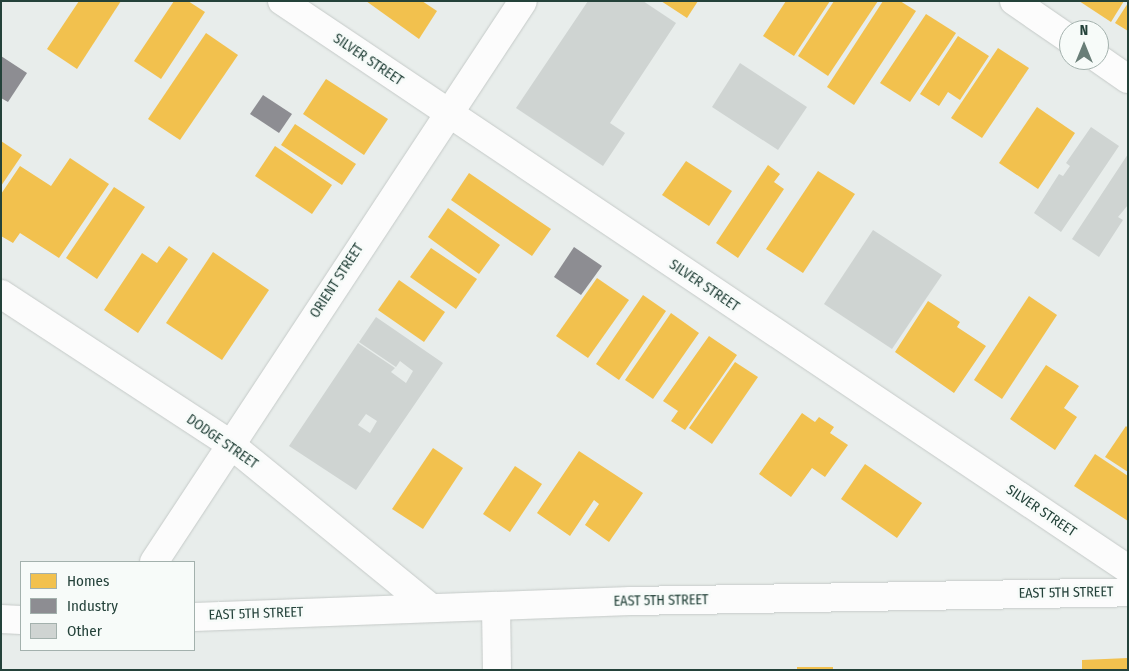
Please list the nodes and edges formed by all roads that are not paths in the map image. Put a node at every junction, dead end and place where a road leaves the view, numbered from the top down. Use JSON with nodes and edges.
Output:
{"nodes":[{"id":1,"x":282,"y":1,"type":"edge"},
{"id":2,"x":523,"y":1,"type":"edge"},
{"id":3,"x":1014,"y":1,"type":"edge"},
{"id":4,"x":1059,"y":32,"type":"edge"},
{"id":5,"x":1109,"y":66,"type":"edge"},
{"id":6,"x":1128,"y":79,"type":"edge"},
{"id":7,"x":446,"y":114,"type":"junction"},
{"id":8,"x":1,"y":294,"type":"edge"},
{"id":9,"x":230,"y":444,"type":"junction"},
{"id":10,"x":155,"y":561,"type":"edge"},
{"id":11,"x":1128,"y":569,"type":"edge"},
{"id":12,"x":1128,"y":592,"type":"edge"},
{"id":13,"x":430,"y":607,"type":"junction"},
{"id":14,"x":496,"y":607,"type":"junction"},
{"id":15,"x":195,"y":617,"type":"edge"},
{"id":16,"x":1,"y":619,"type":"edge"},
{"id":17,"x":20,"y":620,"type":"edge"},
{"id":18,"x":497,"y":670,"type":"edge"}],
"edges":[{"from":1,"to":7,"type":"street","name":"SILVER STREET"},
{"from":2,"to":7,"type":"street","name":"ORIENT STREET"},
{"from":3,"to":4,"type":"street"},
{"from":5,"to":6,"type":"street"},
{"from":7,"to":9,"type":"street","name":"ORIENT STREET"},
{"from":7,"to":11,"type":"street","name":"SILVER STREET"},
{"from":8,"to":9,"type":"street","name":"DODGE STREET"},
{"from":9,"to":10,"type":"street","name":"ORIENT STREET"},
{"from":9,"to":13,"type":"street","name":"DODGE STREET"},
{"from":12,"to":14,"type":"street","name":"EAST 5TH STREET"},
{"from":13,"to":14,"type":"street","name":"EAST 5TH STREET"},
{"from":13,"to":15,"type":"street","name":"EAST 5TH STREET"},
{"from":14,"to":18,"type":"street"},
{"from":16,"to":17,"type":"street"}]}
